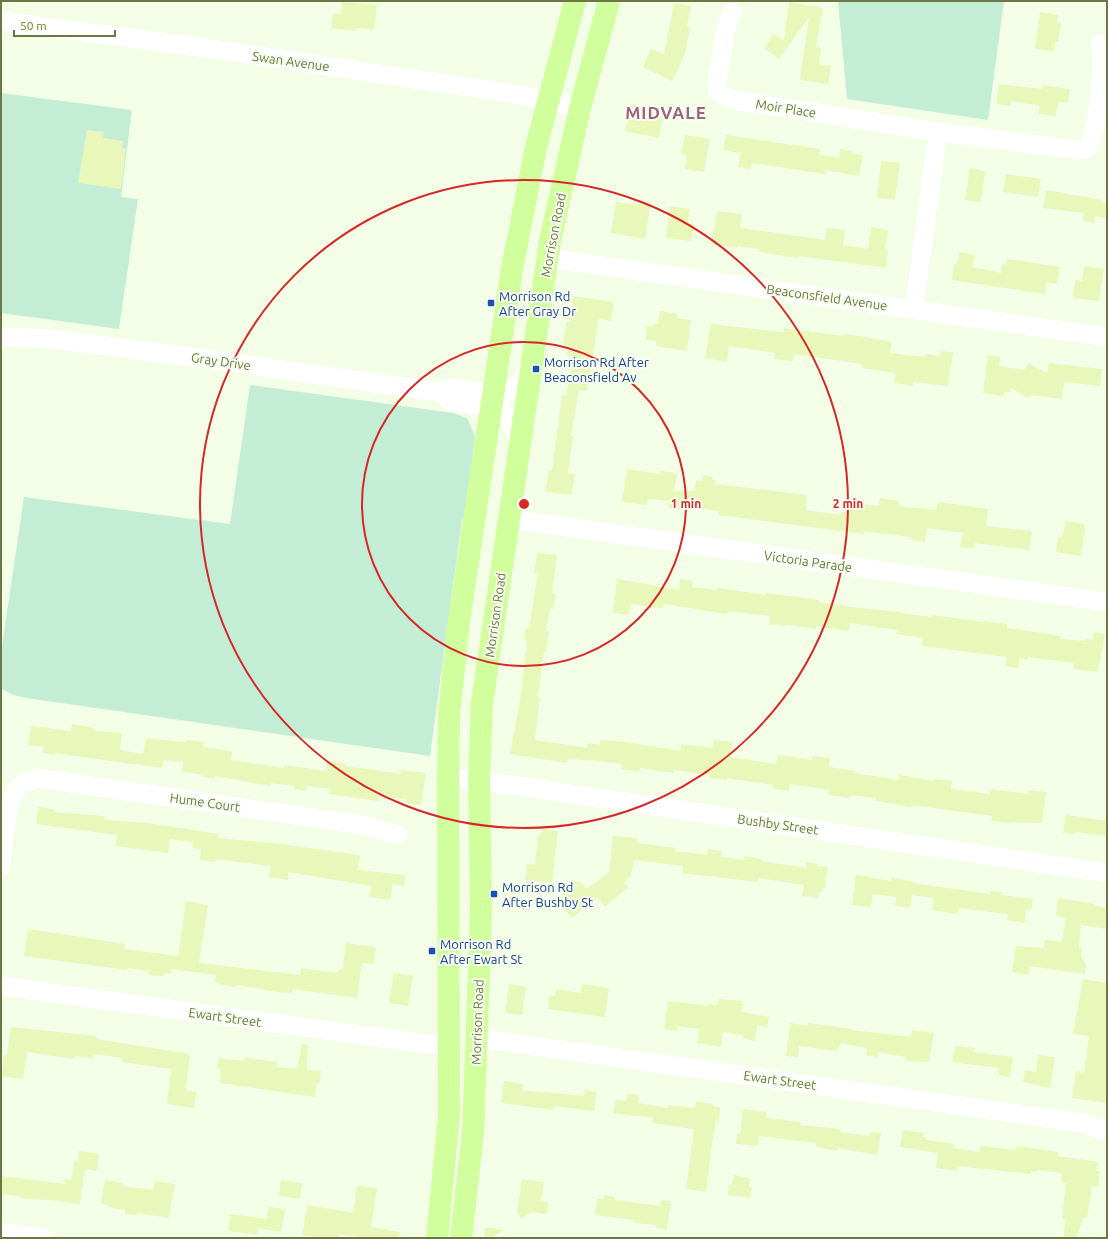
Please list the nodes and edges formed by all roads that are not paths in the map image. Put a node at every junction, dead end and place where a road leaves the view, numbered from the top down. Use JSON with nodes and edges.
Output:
{"nodes":[{"id":1,"x":575,"y":1,"type":"edge"},
{"id":2,"x":609,"y":1,"type":"edge"},
{"id":3,"x":732,"y":12,"type":"dead end"},
{"id":4,"x":1,"y":21,"type":"edge"},
{"id":5,"x":1101,"y":43,"type":"dead end"},
{"id":6,"x":548,"y":100,"type":"junction"},
{"id":7,"x":580,"y":108,"type":"junction"},
{"id":8,"x":938,"y":132,"type":"junction"},
{"id":9,"x":548,"y":258,"type":"junction"},
{"id":10,"x":914,"y":309,"type":"junction"},
{"id":11,"x":1,"y":337,"type":"edge"},
{"id":12,"x":1107,"y":337,"type":"edge"},
{"id":13,"x":532,"y":359,"type":"junction"},
{"id":14,"x":491,"y":401,"type":"junction"},
{"id":15,"x":520,"y":440,"type":"junction"},
{"id":16,"x":509,"y":520,"type":"junction"},
{"id":17,"x":1107,"y":602,"type":"edge"},
{"id":18,"x":448,"y":778,"type":"junction"},
{"id":19,"x":479,"y":780,"type":"junction"},
{"id":20,"x":398,"y":835,"type":"dead end"},
{"id":21,"x":1,"y":866,"type":"edge"},
{"id":22,"x":1107,"y":872,"type":"edge"},
{"id":23,"x":1,"y":986,"type":"edge"},
{"id":24,"x":477,"y":1038,"type":"junction"},
{"id":25,"x":449,"y":1047,"type":"junction"},
{"id":26,"x":1107,"y":1120,"type":"edge"},
{"id":27,"x":1083,"y":1123,"type":"junction"},
{"id":28,"x":1107,"y":1132,"type":"edge"},
{"id":29,"x":1,"y":1232,"type":"edge"},
{"id":30,"x":44,"y":1238,"type":"edge"},
{"id":31,"x":437,"y":1238,"type":"edge"},
{"id":32,"x":461,"y":1238,"type":"edge"}],
"edges":[{"from":1,"to":6,"type":"main road","name":"Morrison Road"},
{"from":2,"to":7,"type":"main road","name":"Morrison Road"},
{"from":3,"to":8,"type":"street","name":"Moir Place"},
{"from":4,"to":6,"type":"street","name":"Swan Avenue"},
{"from":5,"to":8,"type":"street","name":"Moir Place"},
{"from":6,"to":7,"type":"street","name":"Swan Avenue"},
{"from":6,"to":14,"type":"main road","name":"Morrison Road"},
{"from":7,"to":9,"type":"main road","name":"Morrison Road"},
{"from":8,"to":10,"type":"street"},
{"from":9,"to":10,"type":"street","name":"Beaconsfield Avenue"},
{"from":9,"to":13,"type":"main road","name":"Morrison Road"},
{"from":10,"to":12,"type":"street","name":"Beaconsfield Avenue"},
{"from":11,"to":14,"type":"street","name":"Gray Drive"},
{"from":13,"to":14,"type":"street","name":"Gray Drive"},
{"from":13,"to":15,"type":"main road","name":"Morrison Road"},
{"from":14,"to":15,"type":"street"},
{"from":14,"to":18,"type":"main road","name":"Morrison Road"},
{"from":15,"to":16,"type":"main road","name":"Morrison Road"},
{"from":16,"to":17,"type":"street","name":"Victoria Parade"},
{"from":16,"to":19,"type":"main road","name":"Morrison Road"},
{"from":18,"to":19,"type":"street","name":"Bushby Street"},
{"from":18,"to":25,"type":"main road","name":"Morrison Road"},
{"from":19,"to":22,"type":"street","name":"Bushby Street"},
{"from":19,"to":24,"type":"main road","name":"Morrison Road"},
{"from":20,"to":21,"type":"street","name":"Hume Court"},
{"from":23,"to":25,"type":"street","name":"Ewart Street"},
{"from":24,"to":27,"type":"street","name":"Ewart Street"},
{"from":24,"to":32,"type":"main road","name":"Morrison Road"},
{"from":25,"to":31,"type":"main road","name":"Morrison Road"},
{"from":26,"to":27,"type":"street","name":"Ewart Street"},
{"from":27,"to":28,"type":"street","name":"Ewart Street"},
{"from":29,"to":30,"type":"street"}]}
